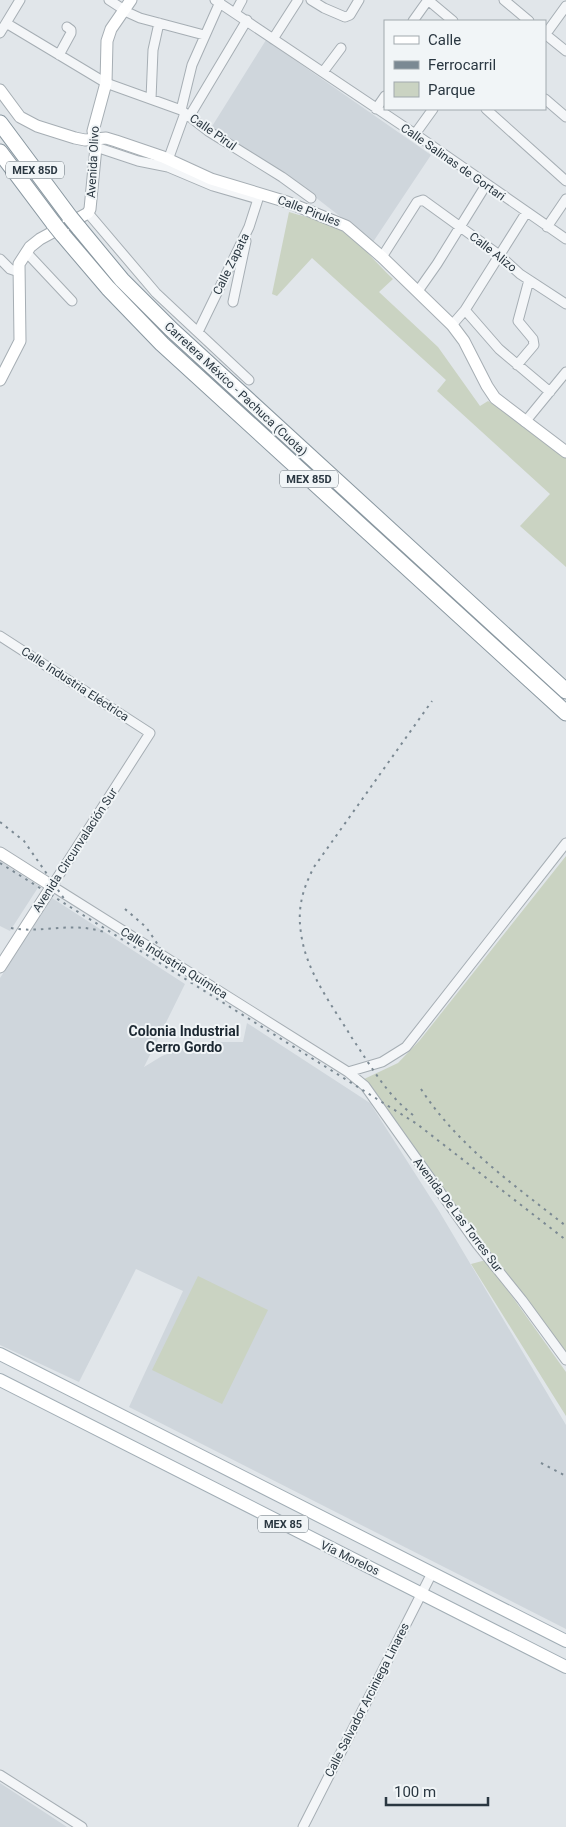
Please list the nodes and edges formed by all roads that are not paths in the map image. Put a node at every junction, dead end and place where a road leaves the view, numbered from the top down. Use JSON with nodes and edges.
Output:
{"nodes":[{"id":1,"x":20,"y":0,"type":"edge"},
{"id":2,"x":109,"y":0,"type":"edge"},
{"id":3,"x":242,"y":0,"type":"edge"},
{"id":4,"x":298,"y":0,"type":"edge"},
{"id":5,"x":311,"y":0,"type":"edge"},
{"id":6,"x":359,"y":0,"type":"edge"},
{"id":7,"x":428,"y":0,"type":"edge"},
{"id":8,"x":504,"y":0,"type":"edge"},
{"id":9,"x":217,"y":1,"type":"edge"},
{"id":10,"x":128,"y":5,"type":"edge"},
{"id":11,"x":566,"y":6,"type":"edge"},
{"id":12,"x":235,"y":13,"type":"junction"},
{"id":13,"x":5,"y":19,"type":"edge"},
{"id":14,"x":247,"y":20,"type":"junction"},
{"id":15,"x":414,"y":20,"type":"edge"},
{"id":16,"x":452,"y":20,"type":"edge"},
{"id":17,"x":528,"y":20,"type":"edge"},
{"id":18,"x":159,"y":23,"type":"junction"},
{"id":19,"x":67,"y":27,"type":"dead end"},
{"id":20,"x":546,"y":33,"type":"edge"},
{"id":21,"x":0,"y":34,"type":"edge"},
{"id":22,"x":204,"y":35,"type":"junction"},
{"id":23,"x":546,"y":35,"type":"edge"},
{"id":24,"x":273,"y":39,"type":"junction"},
{"id":25,"x":340,"y":48,"type":"dead end"},
{"id":26,"x":566,"y":52,"type":"edge"},
{"id":27,"x":59,"y":56,"type":"junction"},
{"id":28,"x":323,"y":72,"type":"junction"},
{"id":29,"x":106,"y":83,"type":"junction"},
{"id":30,"x":0,"y":90,"type":"edge"},
{"id":31,"x":384,"y":97,"type":"edge"},
{"id":32,"x":150,"y":99,"type":"junction"},
{"id":33,"x":546,"y":100,"type":"edge"},
{"id":34,"x":376,"y":109,"type":"junction"},
{"id":35,"x":432,"y":110,"type":"edge"},
{"id":36,"x":489,"y":110,"type":"edge"},
{"id":37,"x":185,"y":113,"type":"junction"},
{"id":38,"x":566,"y":118,"type":"edge"},
{"id":39,"x":0,"y":123,"type":"edge"},
{"id":40,"x":415,"y":134,"type":"junction"},
{"id":41,"x":95,"y":143,"type":"junction"},
{"id":42,"x":0,"y":152,"type":"edge"},
{"id":43,"x":168,"y":160,"type":"junction"},
{"id":44,"x":566,"y":180,"type":"edge"},
{"id":45,"x":486,"y":185,"type":"junction"},
{"id":46,"x":259,"y":196,"type":"junction"},
{"id":47,"x":311,"y":198,"type":"dead end"},
{"id":48,"x":566,"y":199,"type":"edge"},
{"id":49,"x":88,"y":213,"type":"junction"},
{"id":50,"x":526,"y":213,"type":"junction"},
{"id":51,"x":249,"y":227,"type":"junction"},
{"id":52,"x":460,"y":227,"type":"junction"},
{"id":53,"x":547,"y":227,"type":"junction"},
{"id":54,"x":566,"y":240,"type":"edge"},
{"id":55,"x":26,"y":252,"type":"junction"},
{"id":56,"x":499,"y":255,"type":"junction"},
{"id":57,"x":382,"y":257,"type":"junction"},
{"id":58,"x":0,"y":259,"type":"edge"},
{"id":59,"x":19,"y":272,"type":"junction"},
{"id":60,"x":529,"y":280,"type":"junction"},
{"id":61,"x":418,"y":291,"type":"junction"},
{"id":62,"x":72,"y":301,"type":"dead end"},
{"id":63,"x":233,"y":302,"type":"dead end"},
{"id":64,"x":566,"y":304,"type":"edge"},
{"id":65,"x":465,"y":310,"type":"junction"},
{"id":66,"x":452,"y":325,"type":"junction"},
{"id":67,"x":198,"y":332,"type":"junction"},
{"id":68,"x":517,"y":365,"type":"junction"},
{"id":69,"x":564,"y":378,"type":"edge"},
{"id":70,"x":0,"y":380,"type":"edge"},
{"id":71,"x":249,"y":380,"type":"dead end"},
{"id":72,"x":550,"y":392,"type":"junction"},
{"id":73,"x":525,"y":422,"type":"junction"},
{"id":74,"x":566,"y":452,"type":"edge"},
{"id":75,"x":0,"y":636,"type":"edge"},
{"id":76,"x":566,"y":691,"type":"edge"},
{"id":77,"x":566,"y":714,"type":"edge"},
{"id":78,"x":150,"y":733,"type":"joint"},
{"id":79,"x":566,"y":843,"type":"edge"},
{"id":80,"x":0,"y":853,"type":"edge"},
{"id":81,"x":52,"y":886,"type":"junction"},
{"id":82,"x":0,"y":967,"type":"edge"},
{"id":83,"x":348,"y":1072,"type":"junction"},
{"id":84,"x":0,"y":1354,"type":"edge"},
{"id":85,"x":566,"y":1360,"type":"edge"},
{"id":86,"x":0,"y":1380,"type":"edge"},
{"id":87,"x":432,"y":1572,"type":"junction"},
{"id":88,"x":421,"y":1593,"type":"junction"},
{"id":89,"x":566,"y":1640,"type":"edge"},
{"id":90,"x":566,"y":1667,"type":"edge"},
{"id":91,"x":0,"y":1775,"type":"edge"},
{"id":92,"x":82,"y":1827,"type":"edge"},
{"id":93,"x":303,"y":1827,"type":"edge"}],
"edges":[{"from":1,"to":13,"type":"street"},
{"from":2,"to":10,"type":"street"},
{"from":3,"to":12,"type":"street"},
{"from":4,"to":24,"type":"street"},
{"from":5,"to":6,"type":"street"},
{"from":7,"to":15,"type":"street"},
{"from":7,"to":16,"type":"street"},
{"from":8,"to":17,"type":"street"},
{"from":9,"to":12,"type":"street","name":"Calle Salinas de Gortari"},
{"from":9,"to":22,"type":"street"},
{"from":10,"to":18,"type":"street"},
{"from":10,"to":29,"type":"street","name":"Avenida Olivo"},
{"from":11,"to":20,"type":"street"},
{"from":12,"to":14,"type":"street","name":"Calle Salinas de Gortari"},
{"from":13,"to":21,"type":"street"},
{"from":13,"to":27,"type":"street","name":"Calle Pirul"},
{"from":14,"to":24,"type":"street","name":"Calle Salinas de Gortari"},
{"from":14,"to":37,"type":"street"},
{"from":18,"to":22,"type":"street"},
{"from":18,"to":32,"type":"street"},
{"from":19,"to":27,"type":"street"},
{"from":22,"to":37,"type":"street"},
{"from":23,"to":26,"type":"street"},
{"from":24,"to":28,"type":"street","name":"Calle Salinas de Gortari"},
{"from":25,"to":28,"type":"street"},
{"from":27,"to":29,"type":"street","name":"Calle Pirul"},
{"from":28,"to":34,"type":"street","name":"Calle Salinas de Gortari"},
{"from":29,"to":32,"type":"street","name":"Calle Pirul"},
{"from":29,"to":41,"type":"street","name":"Avenida Olivo"},
{"from":30,"to":41,"type":"street","name":"Calle Pirules"},
{"from":31,"to":34,"type":"street"},
{"from":32,"to":37,"type":"street","name":"Calle Pirul"},
{"from":33,"to":38,"type":"street"},
{"from":34,"to":40,"type":"street","name":"Calle Salinas de Gortari"},
{"from":35,"to":40,"type":"street"},
{"from":36,"to":44,"type":"street"},
{"from":37,"to":43,"type":"street"},
{"from":37,"to":47,"type":"street","name":"Calle Pirul"},
{"from":39,"to":76,"type":"highway","name":"Carretera México - Pachuca (Cuota)","number":"MEX 85D"},
{"from":40,"to":45,"type":"street","name":"Calle Salinas de Gortari"},
{"from":41,"to":43,"type":"street","name":"Calle Pirules"},
{"from":41,"to":46,"type":"street"},
{"from":41,"to":49,"type":"street","name":"Avenida Olivo"},
{"from":42,"to":77,"type":"highway","name":"Carretera México - Pachuca (Cuota)","number":"MEX 85D"},
{"from":43,"to":46,"type":"street","name":"Calle Pirules"},
{"from":45,"to":50,"type":"street","name":"Calle Salinas de Gortari"},
{"from":45,"to":52,"type":"street"},
{"from":46,"to":51,"type":"street","name":"Calle Zapata"},
{"from":46,"to":57,"type":"street","name":"Calle Pirules"},
{"from":48,"to":53,"type":"street"},
{"from":49,"to":55,"type":"street"},
{"from":49,"to":67,"type":"street"},
{"from":50,"to":53,"type":"street","name":"Calle Salinas de Gortari"},
{"from":50,"to":56,"type":"street"},
{"from":51,"to":63,"type":"street"},
{"from":51,"to":67,"type":"street","name":"Calle Zapata"},
{"from":52,"to":56,"type":"street","name":"Calle Alizo"},
{"from":52,"to":57,"type":"street","name":"Calle Alizo"},
{"from":52,"to":61,"type":"street"},
{"from":53,"to":54,"type":"street","name":"Calle Salinas de Gortari"},
{"from":55,"to":59,"type":"street"},
{"from":55,"to":62,"type":"street"},
{"from":56,"to":60,"type":"street","name":"Calle Alizo"},
{"from":56,"to":65,"type":"street"},
{"from":57,"to":61,"type":"street","name":"Calle Pirules"},
{"from":58,"to":59,"type":"street"},
{"from":59,"to":70,"type":"street"},
{"from":60,"to":64,"type":"street","name":"Calle Alizo"},
{"from":60,"to":68,"type":"street"},
{"from":61,"to":66,"type":"street","name":"Calle Pirules"},
{"from":65,"to":66,"type":"street"},
{"from":65,"to":68,"type":"street"},
{"from":66,"to":73,"type":"street","name":"Calle Pirules"},
{"from":67,"to":71,"type":"street"},
{"from":68,"to":72,"type":"street"},
{"from":69,"to":72,"type":"street"},
{"from":72,"to":73,"type":"street"},
{"from":73,"to":74,"type":"street","name":"Calle Pirules"},
{"from":75,"to":78,"type":"street","name":"Calle Industria Eléctrica"},
{"from":78,"to":81,"type":"street","name":"Avenida Circunvalación Sur"},
{"from":79,"to":83,"type":"street"},
{"from":80,"to":81,"type":"street","name":"Calle Industria Química"},
{"from":81,"to":82,"type":"street","name":"Avenida Circunvalación Sur"},
{"from":81,"to":83,"type":"street","name":"Calle Industria Química"},
{"from":83,"to":85,"type":"street","name":"Avenida De Las Torres Sur"},
{"from":84,"to":87,"type":"main road","name":"Vía Morelos","number":"MEX 85"},
{"from":86,"to":88,"type":"main road","name":"Vía Morelos","number":"MEX 85"},
{"from":87,"to":88,"type":"street","name":"Calle Salvador Arciniega Linares"},
{"from":87,"to":89,"type":"main road","name":"Vía Morelos","number":"MEX 85"},
{"from":88,"to":90,"type":"main road","name":"Vía Morelos","number":"MEX 85"},
{"from":88,"to":93,"type":"street","name":"Calle Salvador Arciniega Linares"},
{"from":91,"to":92,"type":"street"}]}
